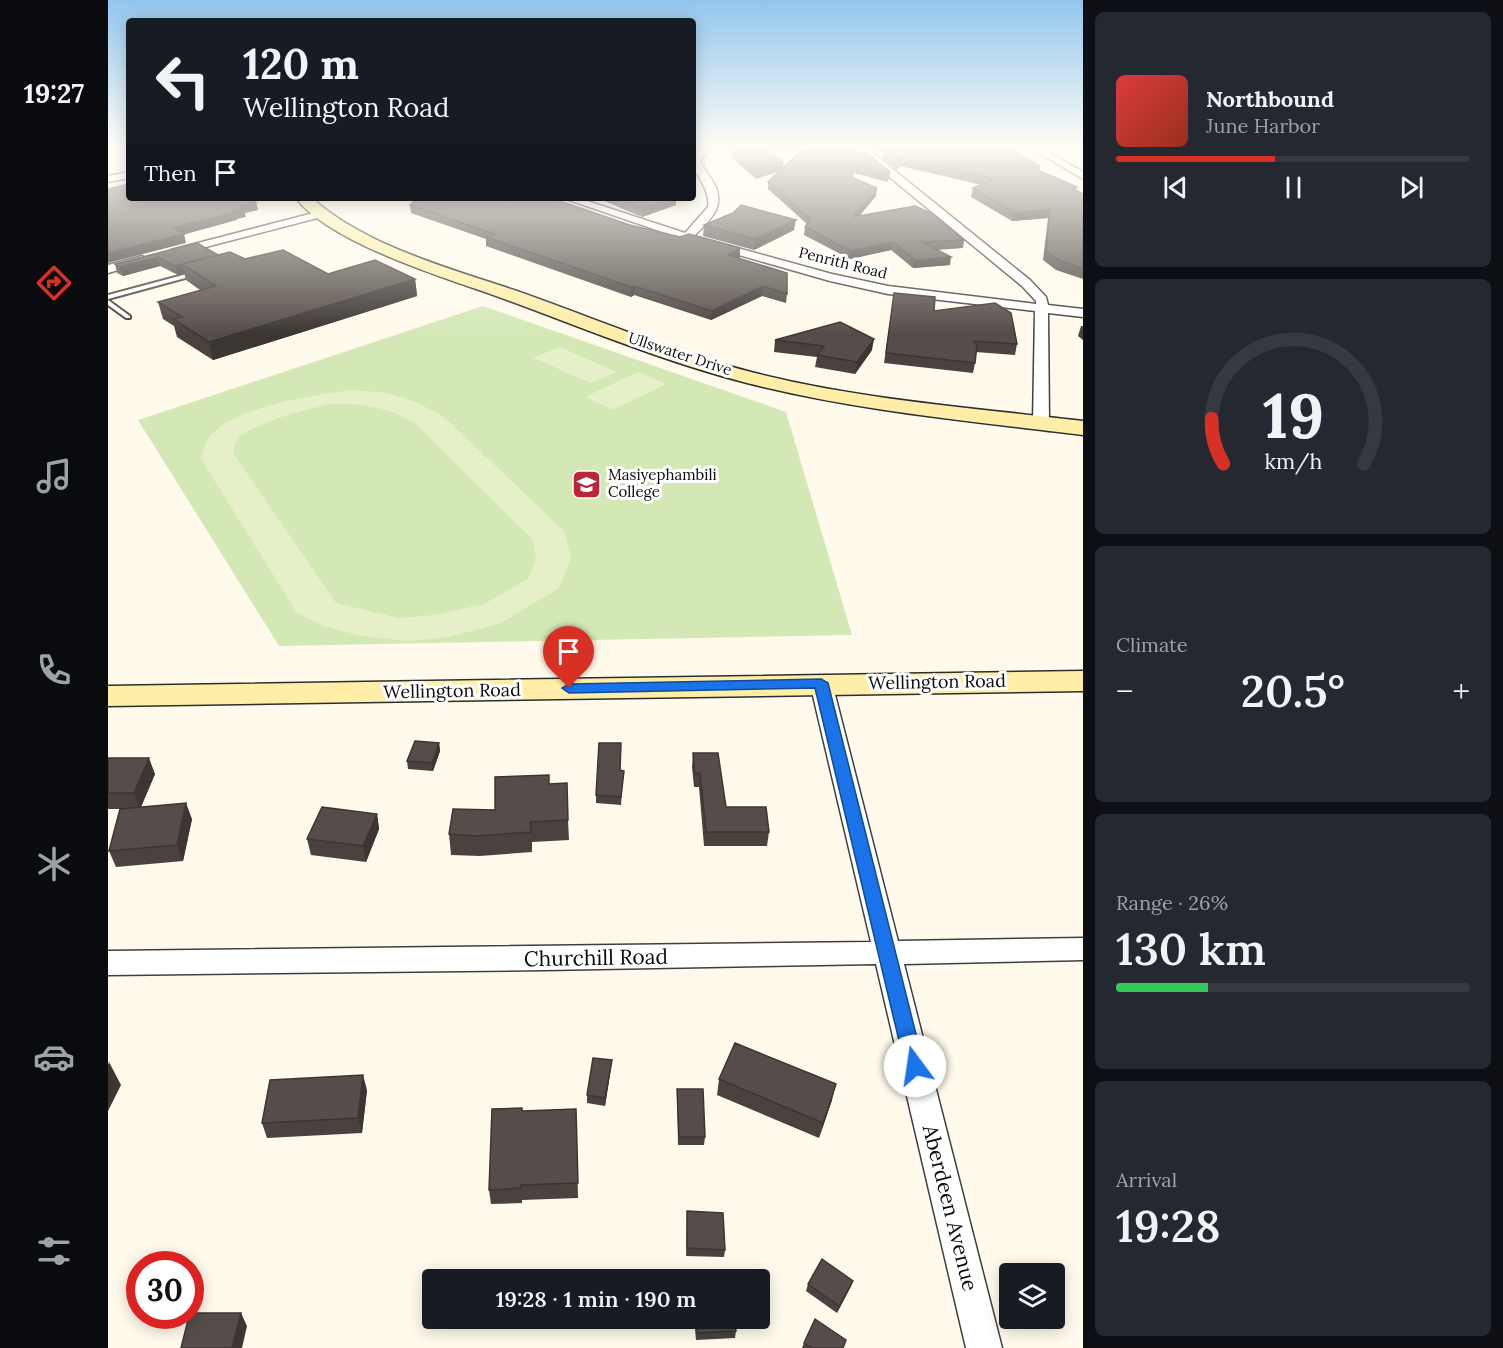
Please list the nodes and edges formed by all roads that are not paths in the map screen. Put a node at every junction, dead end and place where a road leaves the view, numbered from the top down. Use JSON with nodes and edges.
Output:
{"nodes":[{"id":1,"x":315,"y":209,"type":"edge"},
{"id":2,"x":601,"y":209,"type":"edge"},
{"id":3,"x":713,"y":209,"type":"edge"},
{"id":4,"x":934,"y":209,"type":"edge"},
{"id":5,"x":321,"y":214,"type":"junction"},
{"id":6,"x":687,"y":237,"type":"junction"},
{"id":7,"x":198,"y":246,"type":"junction"},
{"id":8,"x":212,"y":253,"type":"edge"},
{"id":9,"x":108,"y":269,"type":"edge"},
{"id":10,"x":209,"y":270,"type":"edge"},
{"id":11,"x":108,"y":297,"type":"edge"},
{"id":12,"x":108,"y":302,"type":"edge"},
{"id":13,"x":1044,"y":309,"type":"junction"},
{"id":14,"x":1083,"y":312,"type":"edge"},
{"id":15,"x":128,"y":317,"type":"dead end"},
{"id":16,"x":1041,"y":423,"type":"junction"},
{"id":17,"x":1083,"y":428,"type":"edge"},
{"id":18,"x":1083,"y":681,"type":"edge"},
{"id":19,"x":821,"y":683,"type":"junction"},
{"id":20,"x":108,"y":696,"type":"edge"},
{"id":21,"x":1083,"y":950,"type":"edge"},
{"id":22,"x":887,"y":953,"type":"junction"},
{"id":23,"x":108,"y":963,"type":"edge"},
{"id":24,"x":984,"y":1348,"type":"edge"}],
"edges":[{"from":1,"to":5,"type":"street","name":"Ullswater Drive"},
{"from":2,"to":6,"type":"street","name":"Penrith Road"},
{"from":3,"to":6,"type":"street"},
{"from":4,"to":13,"type":"street"},
{"from":5,"to":7,"type":"street"},
{"from":5,"to":16,"type":"street","name":"Ullswater Drive"},
{"from":6,"to":13,"type":"street","name":"Penrith Road"},
{"from":7,"to":8,"type":"lane"},
{"from":7,"to":9,"type":"street"},
{"from":10,"to":11,"type":"lane"},
{"from":12,"to":15,"type":"lane"},
{"from":13,"to":14,"type":"street","name":"Penrith Road"},
{"from":13,"to":16,"type":"street"},
{"from":16,"to":17,"type":"street","name":"Ullswater Drive"},
{"from":18,"to":19,"type":"street","name":"Wellington Road"},
{"from":19,"to":20,"type":"street","name":"Wellington Road"},
{"from":19,"to":22,"type":"street","name":"Aberdeen Avenue"},
{"from":21,"to":22,"type":"street","name":"Churchill Road"},
{"from":22,"to":23,"type":"street","name":"Churchill Road"},
{"from":22,"to":24,"type":"street","name":"Aberdeen Avenue"}]}
